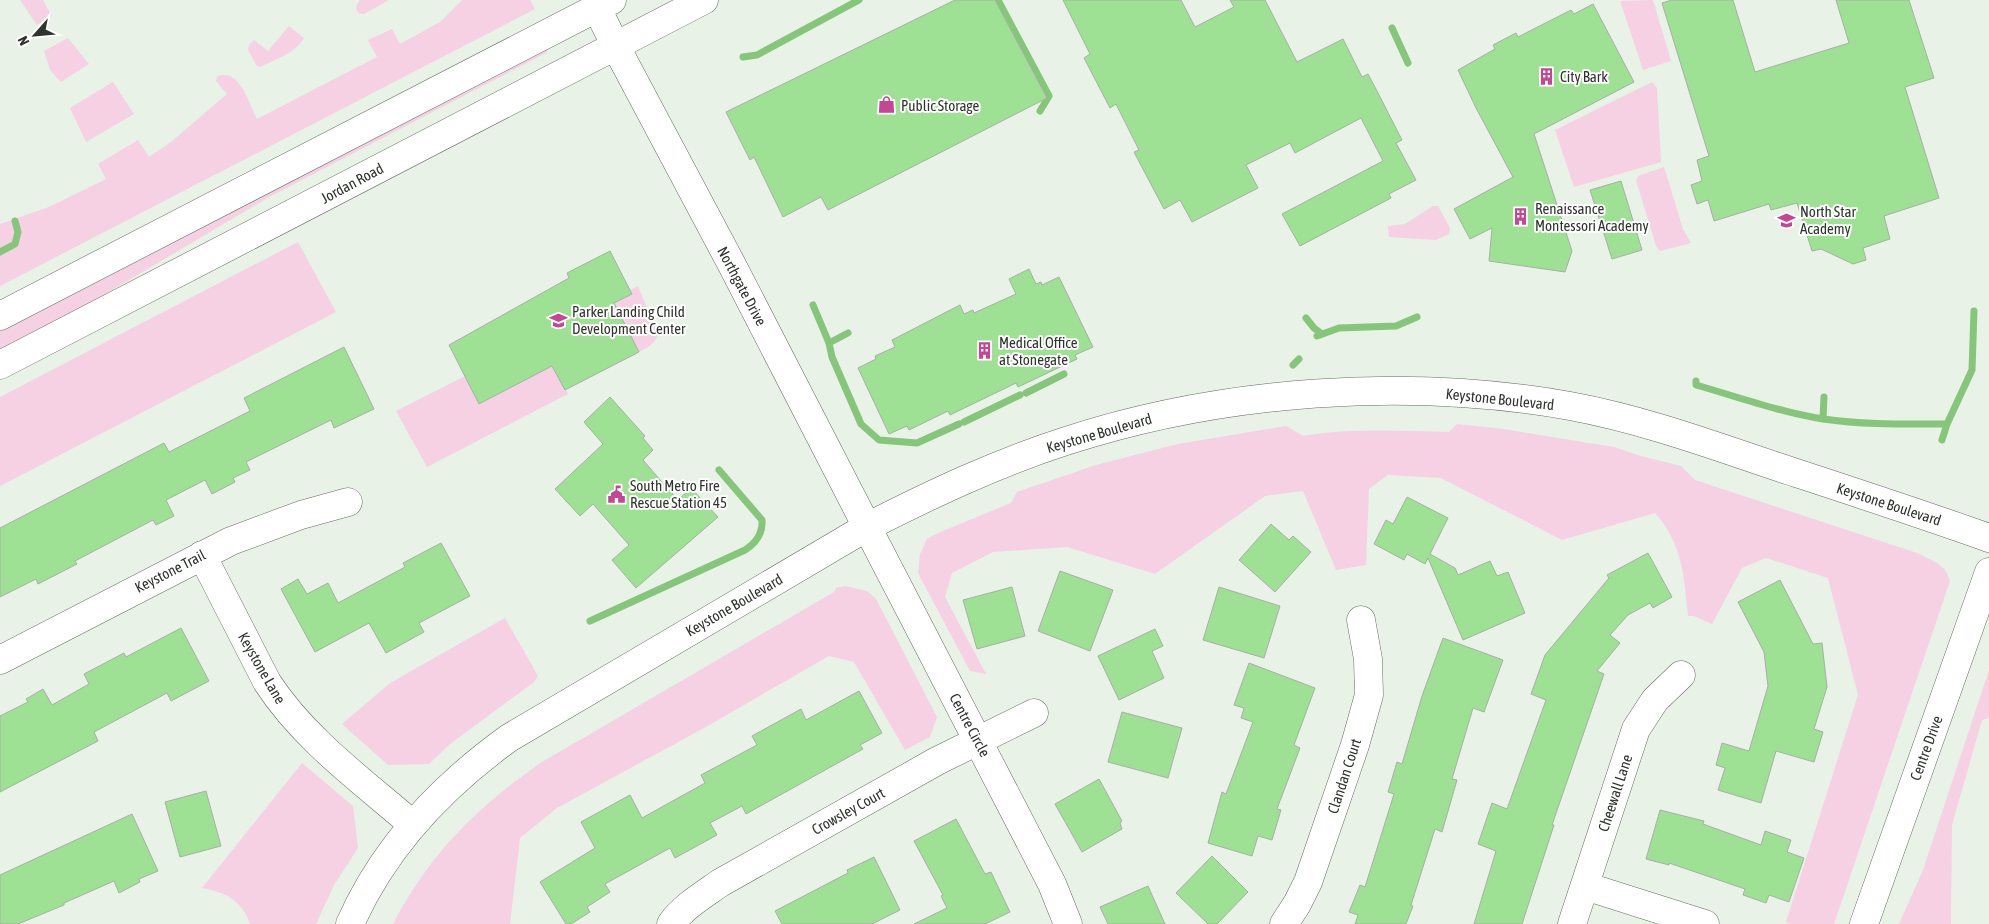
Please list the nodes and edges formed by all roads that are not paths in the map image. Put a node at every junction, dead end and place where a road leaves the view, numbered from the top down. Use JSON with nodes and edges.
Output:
{"nodes":[{"id":1,"x":704,"y":0,"type":"edge"},
{"id":2,"x":598,"y":2,"type":"edge"},
{"id":3,"x":615,"y":45,"type":"junction"},
{"id":4,"x":0,"y":316,"type":"edge"},
{"id":5,"x":0,"y":366,"type":"edge"},
{"id":6,"x":348,"y":502,"type":"dead end"},
{"id":7,"x":867,"y":527,"type":"junction"},
{"id":8,"x":1989,"y":538,"type":"edge"},
{"id":9,"x":202,"y":555,"type":"junction"},
{"id":10,"x":1989,"y":572,"type":"edge"},
{"id":11,"x":1360,"y":620,"type":"dead end"},
{"id":12,"x":0,"y":660,"type":"edge"},
{"id":13,"x":1681,"y":674,"type":"dead end"},
{"id":14,"x":1034,"y":713,"type":"dead end"},
{"id":15,"x":977,"y":740,"type":"junction"},
{"id":16,"x":412,"y":824,"type":"junction"},
{"id":17,"x":1585,"y":886,"type":"junction"},
{"id":18,"x":350,"y":924,"type":"edge"},
{"id":19,"x":671,"y":924,"type":"edge"},
{"id":20,"x":1068,"y":924,"type":"edge"},
{"id":21,"x":1284,"y":924,"type":"edge"},
{"id":22,"x":1572,"y":924,"type":"edge"},
{"id":23,"x":1705,"y":924,"type":"edge"},
{"id":24,"x":1864,"y":924,"type":"edge"}],
"edges":[{"from":1,"to":3,"type":"street","name":"Jordan Road"},
{"from":2,"to":3,"type":"street","name":"Northgate Drive"},
{"from":2,"to":4,"type":"street"},
{"from":3,"to":5,"type":"street","name":"Jordan Road"},
{"from":3,"to":7,"type":"street","name":"Northgate Drive"},
{"from":6,"to":9,"type":"street","name":"Keystone Trail"},
{"from":7,"to":8,"type":"street","name":"Keystone Boulevard"},
{"from":7,"to":15,"type":"street","name":"Centre Circle"},
{"from":7,"to":16,"type":"street","name":"Keystone Boulevard"},
{"from":9,"to":12,"type":"street","name":"Keystone Trail"},
{"from":9,"to":16,"type":"street","name":"Keystone Lane"},
{"from":10,"to":24,"type":"street","name":"Centre Drive"},
{"from":11,"to":21,"type":"street","name":"Clandan Court"},
{"from":13,"to":17,"type":"street","name":"Cheewall Lane"},
{"from":14,"to":15,"type":"street","name":"Crowsley Court"},
{"from":15,"to":19,"type":"street","name":"Crowsley Court"},
{"from":15,"to":20,"type":"street","name":"Centre Circle"},
{"from":16,"to":18,"type":"street","name":"Keystone Boulevard"},
{"from":17,"to":22,"type":"street","name":"Cheewall Lane"},
{"from":17,"to":23,"type":"street"}]}
